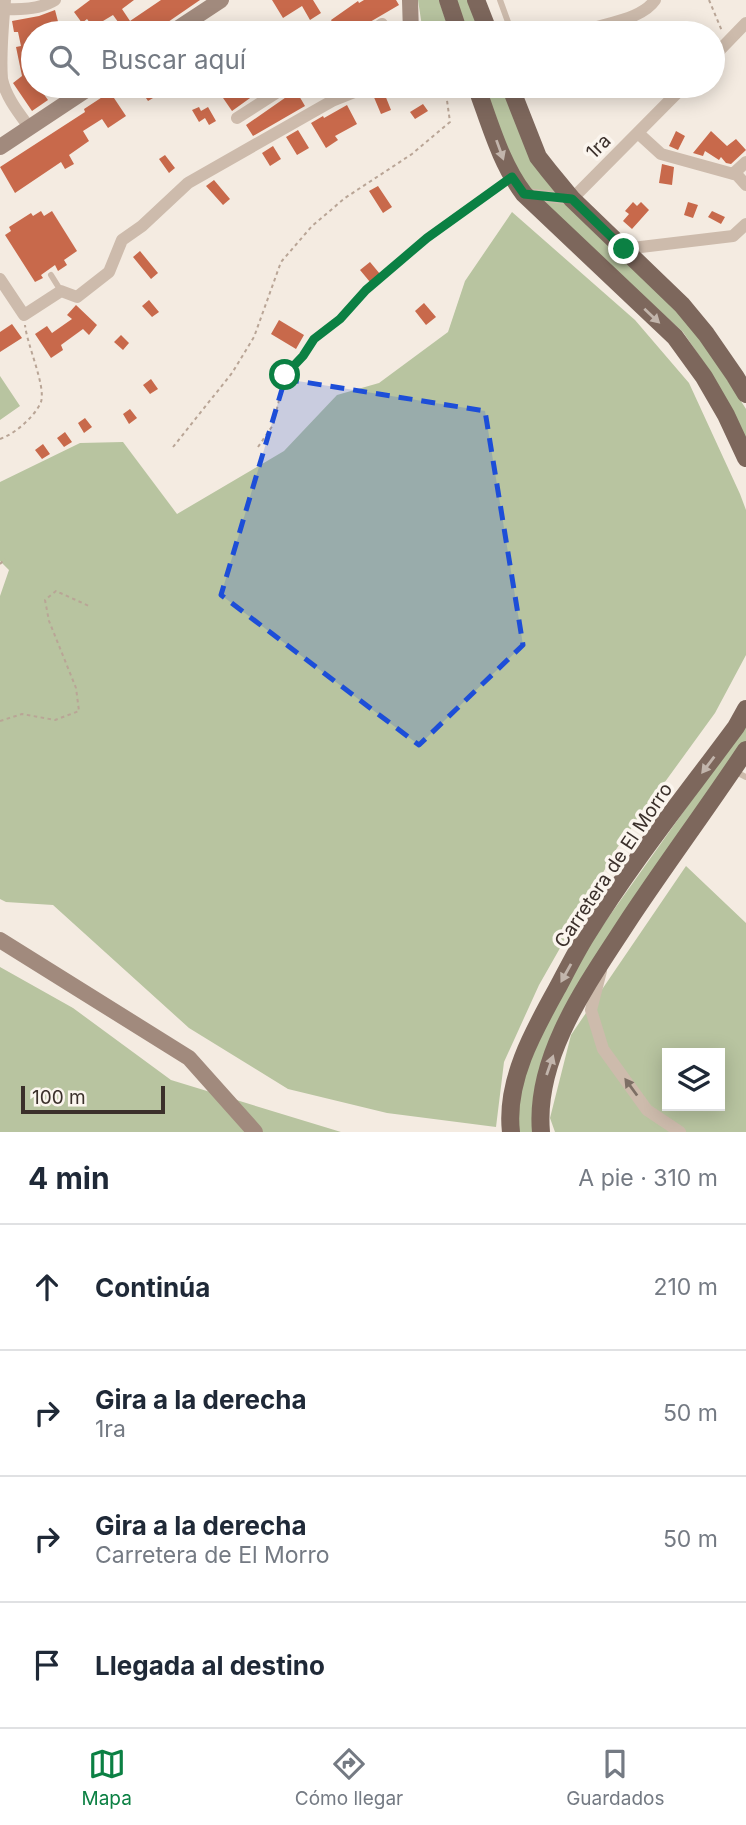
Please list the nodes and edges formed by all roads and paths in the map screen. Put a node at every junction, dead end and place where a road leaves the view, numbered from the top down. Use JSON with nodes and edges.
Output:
{"nodes":[{"id":1,"x":55,"y":0,"type":"edge"},
{"id":2,"x":221,"y":0,"type":"edge"},
{"id":3,"x":410,"y":0,"type":"edge"},
{"id":4,"x":448,"y":0,"type":"edge"},
{"id":5,"x":476,"y":0,"type":"edge"},
{"id":6,"x":500,"y":0,"type":"edge"},
{"id":7,"x":655,"y":0,"type":"edge"},
{"id":8,"x":709,"y":0,"type":"edge"},
{"id":9,"x":5,"y":5,"type":"edge"},
{"id":10,"x":189,"y":21,"type":"edge"},
{"id":11,"x":411,"y":21,"type":"edge"},
{"id":12,"x":455,"y":21,"type":"edge"},
{"id":13,"x":484,"y":21,"type":"edge"},
{"id":14,"x":508,"y":21,"type":"edge"},
{"id":15,"x":618,"y":21,"type":"edge"},
{"id":16,"x":718,"y":21,"type":"edge"},
{"id":17,"x":746,"y":23,"type":"edge"},
{"id":18,"x":725,"y":38,"type":"edge"},
{"id":19,"x":727,"y":43,"type":"joint"},
{"id":20,"x":74,"y":98,"type":"edge"},
{"id":21,"x":268,"y":98,"type":"edge"},
{"id":22,"x":339,"y":98,"type":"edge"},
{"id":23,"x":447,"y":98,"type":"edge"},
{"id":24,"x":481,"y":98,"type":"edge"},
{"id":25,"x":515,"y":98,"type":"edge"},
{"id":26,"x":672,"y":98,"type":"edge"},
{"id":27,"x":334,"y":100,"type":"joint"},
{"id":28,"x":237,"y":118,"type":"dead end"},
{"id":29,"x":29,"y":127,"type":"junction"},
{"id":30,"x":638,"y":133,"type":"junction"},
{"id":31,"x":0,"y":147,"type":"edge"},
{"id":32,"x":746,"y":162,"type":"edge"},
{"id":33,"x":733,"y":174,"type":"junction"},
{"id":34,"x":512,"y":177,"type":"junction"},
{"id":35,"x":746,"y":185,"type":"edge"},
{"id":36,"x":524,"y":194,"type":"junction"},
{"id":37,"x":572,"y":199,"type":"junction"},
{"id":38,"x":746,"y":224,"type":"edge"},
{"id":39,"x":624,"y":249,"type":"junction"},
{"id":40,"x":51,"y":275,"type":"dead end"},
{"id":41,"x":0,"y":279,"type":"edge"},
{"id":42,"x":61,"y":291,"type":"junction"},
{"id":43,"x":24,"y":315,"type":"junction"},
{"id":44,"x":741,"y":373,"type":"edge"},
{"id":45,"x":746,"y":394,"type":"edge"},
{"id":46,"x":0,"y":439,"type":"edge"},
{"id":47,"x":173,"y":447,"type":"dead end"},
{"id":48,"x":258,"y":447,"type":"dead end"},
{"id":49,"x":746,"y":458,"type":"edge"},
{"id":50,"x":5,"y":559,"type":"dead end"},
{"id":51,"x":0,"y":564,"type":"edge"},
{"id":52,"x":89,"y":606,"type":"dead end"},
{"id":53,"x":746,"y":709,"type":"edge"},
{"id":54,"x":0,"y":721,"type":"edge"},
{"id":55,"x":746,"y":750,"type":"edge"},
{"id":56,"x":739,"y":774,"type":"edge"},
{"id":57,"x":645,"y":849,"type":"junction"},
{"id":58,"x":666,"y":863,"type":"junction"},
{"id":59,"x":0,"y":940,"type":"edge"},
{"id":60,"x":603,"y":959,"type":"junction"},
{"id":61,"x":255,"y":1132,"type":"edge"},
{"id":62,"x":511,"y":1132,"type":"edge"},
{"id":63,"x":541,"y":1132,"type":"edge"},
{"id":64,"x":681,"y":1132,"type":"edge"}],
"edges":[{"from":1,"to":9,"type":"street"},
{"from":2,"to":10,"type":"main road"},
{"from":3,"to":11,"type":"main road"},
{"from":4,"to":12,"type":"main road"},
{"from":5,"to":13,"type":"main road"},
{"from":6,"to":14,"type":"lane"},
{"from":7,"to":15,"type":"street"},
{"from":8,"to":16,"type":"path"},
{"from":9,"to":29,"type":"street"},
{"from":17,"to":19,"type":"street"},
{"from":18,"to":19,"type":"path"},
{"from":20,"to":29,"type":"main road"},
{"from":21,"to":28,"type":"street"},
{"from":22,"to":27,"type":"street"},
{"from":23,"to":47,"type":"path"},
{"from":24,"to":34,"type":"main road","one_way":true},
{"from":25,"to":37,"type":"main road"},
{"from":26,"to":30,"type":"street","name":"1ra"},
{"from":27,"to":42,"type":"street"},
{"from":29,"to":31,"type":"main road"},
{"from":30,"to":33,"type":"street"},
{"from":30,"to":37,"type":"street","name":"1ra"},
{"from":32,"to":33,"type":"street"},
{"from":33,"to":35,"type":"street"},
{"from":34,"to":36,"type":"main road"},
{"from":34,"to":48,"type":"path"},
{"from":36,"to":37,"type":"street"},
{"from":36,"to":49,"type":"main road","one_way":true},
{"from":37,"to":39,"type":"main road"},
{"from":38,"to":39,"type":"street"},
{"from":39,"to":44,"type":"main road"},
{"from":40,"to":42,"type":"lane"},
{"from":41,"to":43,"type":"street"},
{"from":42,"to":43,"type":"street"},
{"from":43,"to":46,"type":"path"},
{"from":44,"to":45,"type":"main road"},
{"from":50,"to":51,"type":"path"},
{"from":52,"to":54,"type":"path"},
{"from":53,"to":57,"type":"main road","name":"Carretera de El Morro","one_way":true},
{"from":55,"to":56,"type":"main road"},
{"from":56,"to":58,"type":"main road"},
{"from":57,"to":58,"type":"main road"},
{"from":57,"to":62,"type":"main road","name":"Carretera de El Morro","one_way":true},
{"from":58,"to":60,"type":"main road"},
{"from":59,"to":61,"type":"main road"},
{"from":63,"to":60,"type":"main road","one_way":true},
{"from":64,"to":60,"type":"street","one_way":true}]}
